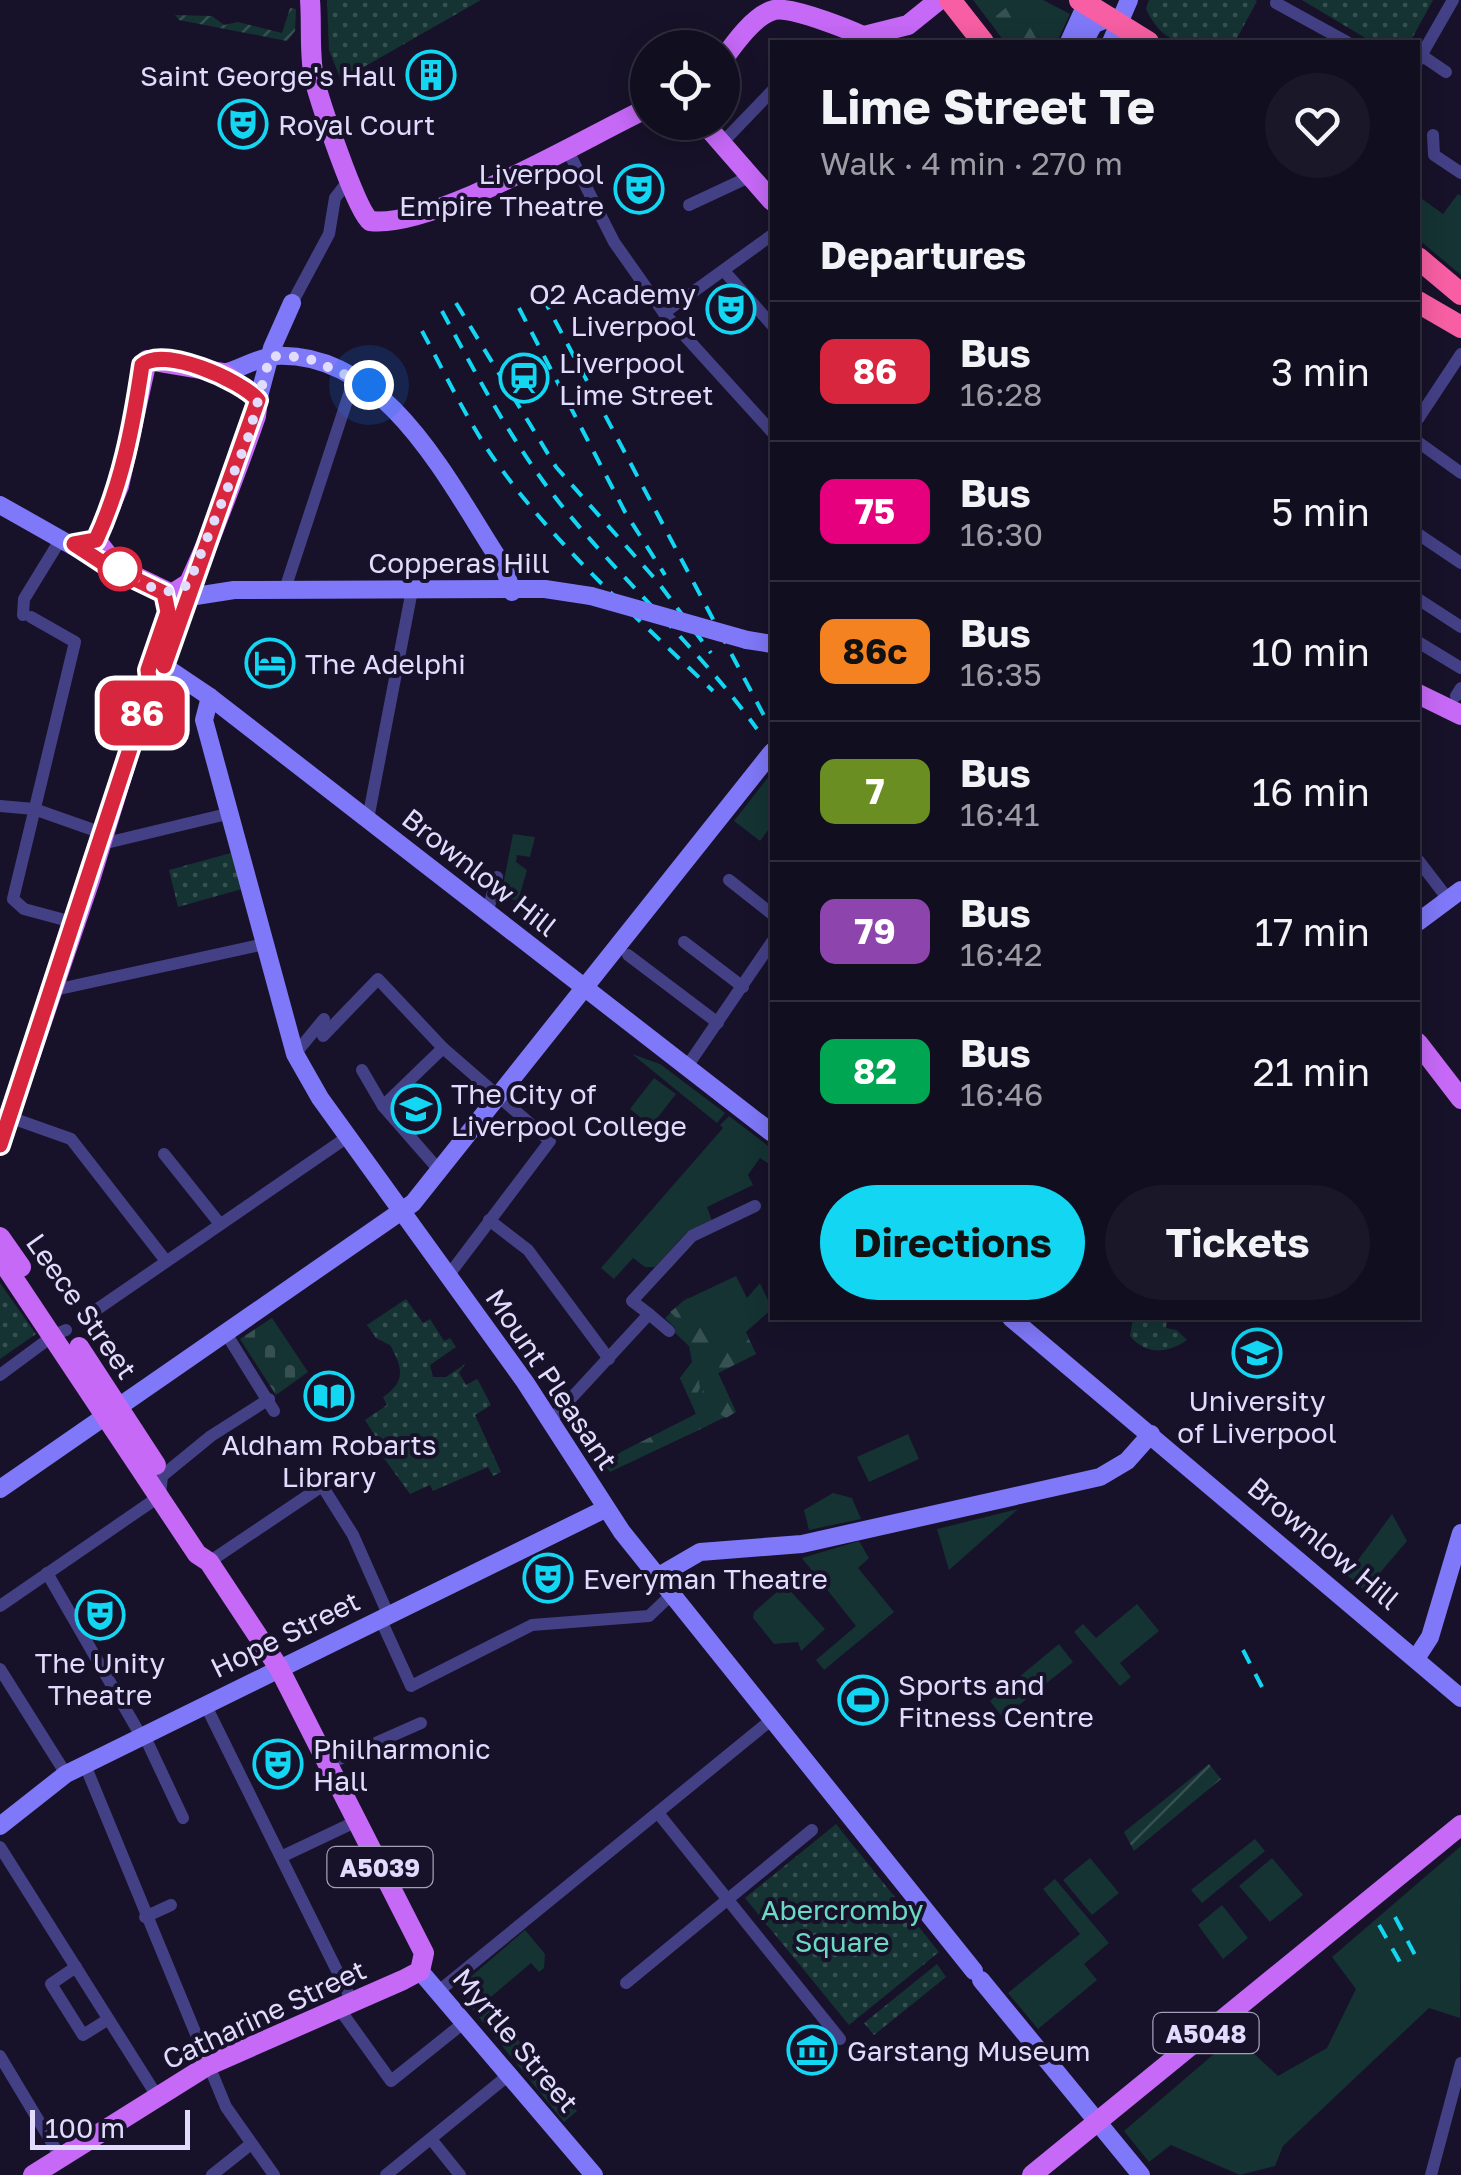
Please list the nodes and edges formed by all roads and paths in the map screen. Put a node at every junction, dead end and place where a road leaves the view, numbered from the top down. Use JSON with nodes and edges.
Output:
{"nodes":[{"id":1,"x":310,"y":0,"type":"edge"},
{"id":2,"x":918,"y":0,"type":"edge"},
{"id":3,"x":939,"y":0,"type":"edge"},
{"id":4,"x":950,"y":0,"type":"edge"},
{"id":5,"x":1453,"y":0,"type":"edge"},
{"id":6,"x":1085,"y":1,"type":"edge"},
{"id":7,"x":1284,"y":4,"type":"edge"},
{"id":8,"x":1118,"y":20,"type":"edge"},
{"id":9,"x":908,"y":25,"type":"junction"},
{"id":10,"x":869,"y":39,"type":"edge"},
{"id":11,"x":980,"y":40,"type":"edge"},
{"id":12,"x":1070,"y":40,"type":"edge"},
{"id":13,"x":1085,"y":40,"type":"edge"},
{"id":14,"x":1103,"y":40,"type":"edge"},
{"id":15,"x":1145,"y":40,"type":"edge"},
{"id":16,"x":1344,"y":40,"type":"edge"},
{"id":17,"x":740,"y":41,"type":"edge"},
{"id":18,"x":1420,"y":56,"type":"edge"},
{"id":19,"x":1420,"y":59,"type":"edge"},
{"id":20,"x":1446,"y":72,"type":"dead end"},
{"id":21,"x":770,"y":93,"type":"edge"},
{"id":22,"x":630,"y":117,"type":"edge"},
{"id":23,"x":1433,"y":135,"type":"dead end"},
{"id":24,"x":718,"y":140,"type":"edge"},
{"id":25,"x":721,"y":144,"type":"junction"},
{"id":26,"x":566,"y":147,"type":"junction"},
{"id":27,"x":1461,"y":173,"type":"edge"},
{"id":28,"x":350,"y":180,"type":"junction"},
{"id":29,"x":764,"y":187,"type":"edge"},
{"id":30,"x":688,"y":205,"type":"dead end"},
{"id":31,"x":770,"y":238,"type":"edge"},
{"id":32,"x":1420,"y":260,"type":"edge"},
{"id":33,"x":725,"y":272,"type":"junction"},
{"id":34,"x":1461,"y":294,"type":"edge"},
{"id":35,"x":1420,"y":303,"type":"edge"},
{"id":36,"x":292,"y":304,"type":"joint"},
{"id":37,"x":664,"y":313,"type":"junction"},
{"id":38,"x":770,"y":323,"type":"edge"},
{"id":39,"x":1461,"y":326,"type":"edge"},
{"id":40,"x":1461,"y":354,"type":"edge"},
{"id":41,"x":270,"y":356,"type":"junction"},
{"id":42,"x":224,"y":374,"type":"junction"},
{"id":43,"x":354,"y":379,"type":"junction"},
{"id":44,"x":258,"y":400,"type":"junction"},
{"id":45,"x":1420,"y":416,"type":"edge"},
{"id":46,"x":770,"y":430,"type":"edge"},
{"id":47,"x":1420,"y":443,"type":"edge"},
{"id":48,"x":1461,"y":473,"type":"edge"},
{"id":49,"x":0,"y":505,"type":"edge"},
{"id":50,"x":1420,"y":535,"type":"edge"},
{"id":51,"x":68,"y":540,"type":"junction"},
{"id":52,"x":96,"y":540,"type":"junction"},
{"id":53,"x":1461,"y":564,"type":"edge"},
{"id":54,"x":118,"y":568,"type":"junction"},
{"id":55,"x":285,"y":589,"type":"junction"},
{"id":56,"x":412,"y":590,"type":"junction"},
{"id":57,"x":512,"y":592,"type":"junction"},
{"id":58,"x":1420,"y":599,"type":"edge"},
{"id":59,"x":180,"y":601,"type":"junction"},
{"id":60,"x":1461,"y":627,"type":"edge"},
{"id":61,"x":1420,"y":643,"type":"edge"},
{"id":62,"x":770,"y":644,"type":"edge"},
{"id":63,"x":1461,"y":668,"type":"edge"},
{"id":64,"x":156,"y":669,"type":"junction"},
{"id":65,"x":1420,"y":694,"type":"edge"},
{"id":66,"x":210,"y":697,"type":"junction"},
{"id":67,"x":1459,"y":699,"type":"edge"},
{"id":68,"x":230,"y":713,"type":"junction"},
{"id":69,"x":207,"y":731,"type":"junction"},
{"id":70,"x":770,"y":755,"type":"edge"},
{"id":71,"x":0,"y":806,"type":"edge"},
{"id":72,"x":34,"y":809,"type":"junction"},
{"id":73,"x":231,"y":813,"type":"junction"},
{"id":74,"x":368,"y":819,"type":"junction"},
{"id":75,"x":103,"y":839,"type":"junction"},
{"id":76,"x":1420,"y":862,"type":"edge"},
{"id":77,"x":497,"y":878,"type":"dead end"},
{"id":78,"x":729,"y":880,"type":"dead end"},
{"id":79,"x":1455,"y":895,"type":"edge"},
{"id":80,"x":770,"y":912,"type":"edge"},
{"id":81,"x":488,"y":914,"type":"junction"},
{"id":82,"x":1420,"y":921,"type":"edge"},
{"id":83,"x":76,"y":922,"type":"junction"},
{"id":84,"x":684,"y":942,"type":"dead end"},
{"id":85,"x":266,"y":944,"type":"junction"},
{"id":86,"x":770,"y":945,"type":"edge"},
{"id":87,"x":628,"y":954,"type":"dead end"},
{"id":88,"x":743,"y":987,"type":"junction"},
{"id":89,"x":50,"y":991,"type":"junction"},
{"id":90,"x":586,"y":991,"type":"junction"},
{"id":91,"x":324,"y":1019,"type":"dead end"},
{"id":92,"x":718,"y":1023,"type":"junction"},
{"id":93,"x":323,"y":1036,"type":"dead end"},
{"id":94,"x":1420,"y":1046,"type":"edge"},
{"id":95,"x":443,"y":1048,"type":"junction"},
{"id":96,"x":295,"y":1054,"type":"junction"},
{"id":97,"x":686,"y":1068,"type":"junction"},
{"id":98,"x":362,"y":1070,"type":"dead end"},
{"id":99,"x":500,"y":1096,"type":"junction"},
{"id":100,"x":1461,"y":1100,"type":"edge"},
{"id":101,"x":383,"y":1106,"type":"junction"},
{"id":102,"x":8,"y":1117,"type":"junction"},
{"id":103,"x":770,"y":1131,"type":"edge"},
{"id":104,"x":346,"y":1138,"type":"junction"},
{"id":105,"x":0,"y":1145,"type":"edge"},
{"id":106,"x":164,"y":1154,"type":"dead end"},
{"id":107,"x":439,"y":1170,"type":"junction"},
{"id":108,"x":755,"y":1206,"type":"dead end"},
{"id":109,"x":401,"y":1212,"type":"junction"},
{"id":110,"x":490,"y":1220,"type":"junction"},
{"id":111,"x":220,"y":1224,"type":"junction"},
{"id":112,"x":0,"y":1238,"type":"edge"},
{"id":113,"x":0,"y":1258,"type":"edge"},
{"id":114,"x":166,"y":1261,"type":"junction"},
{"id":115,"x":448,"y":1276,"type":"junction"},
{"id":116,"x":96,"y":1310,"type":"dead end"},
{"id":117,"x":648,"y":1314,"type":"junction"},
{"id":118,"x":1013,"y":1320,"type":"edge"},
{"id":119,"x":669,"y":1331,"type":"dead end"},
{"id":120,"x":60,"y":1332,"type":"junction"},
{"id":121,"x":227,"y":1335,"type":"junction"},
{"id":122,"x":608,"y":1359,"type":"junction"},
{"id":123,"x":0,"y":1375,"type":"edge"},
{"id":124,"x":114,"y":1410,"type":"junction"},
{"id":125,"x":550,"y":1420,"type":"junction"},
{"id":126,"x":1150,"y":1434,"type":"junction"},
{"id":127,"x":161,"y":1486,"type":"junction"},
{"id":128,"x":0,"y":1488,"type":"edge"},
{"id":129,"x":605,"y":1510,"type":"junction"},
{"id":130,"x":1461,"y":1532,"type":"edge"},
{"id":131,"x":210,"y":1562,"type":"junction"},
{"id":132,"x":47,"y":1573,"type":"junction"},
{"id":133,"x":657,"y":1577,"type":"junction"},
{"id":134,"x":671,"y":1595,"type":"junction"},
{"id":135,"x":0,"y":1606,"type":"edge"},
{"id":136,"x":384,"y":1616,"type":"junction"},
{"id":137,"x":1417,"y":1656,"type":"junction"},
{"id":138,"x":279,"y":1668,"type":"junction"},
{"id":139,"x":0,"y":1670,"type":"edge"},
{"id":140,"x":1461,"y":1698,"type":"edge"},
{"id":141,"x":205,"y":1704,"type":"junction"},
{"id":142,"x":770,"y":1720,"type":"junction"},
{"id":143,"x":421,"y":1723,"type":"dead end"},
{"id":144,"x":143,"y":1735,"type":"junction"},
{"id":145,"x":328,"y":1764,"type":"junction"},
{"id":146,"x":85,"y":1765,"type":"junction"},
{"id":147,"x":66,"y":1774,"type":"junction"},
{"id":148,"x":1461,"y":1807,"type":"edge"},
{"id":149,"x":658,"y":1813,"type":"junction"},
{"id":150,"x":183,"y":1818,"type":"dead end"},
{"id":151,"x":357,"y":1821,"type":"junction"},
{"id":152,"x":1461,"y":1824,"type":"edge"},
{"id":153,"x":0,"y":1826,"type":"edge"},
{"id":154,"x":812,"y":1830,"type":"dead end"},
{"id":155,"x":0,"y":1847,"type":"edge"},
{"id":156,"x":283,"y":1856,"type":"junction"},
{"id":157,"x":1378,"y":1893,"type":"junction"},
{"id":158,"x":728,"y":1899,"type":"junction"},
{"id":159,"x":171,"y":1905,"type":"dead end"},
{"id":160,"x":144,"y":1917,"type":"junction"},
{"id":161,"x":76,"y":1967,"type":"junction"},
{"id":162,"x":420,"y":1971,"type":"junction"},
{"id":163,"x":626,"y":1984,"type":"dead end"},
{"id":164,"x":440,"y":1990,"type":"junction"},
{"id":165,"x":345,"y":2004,"type":"junction"},
{"id":166,"x":108,"y":2020,"type":"junction"},
{"id":167,"x":466,"y":2021,"type":"junction"},
{"id":168,"x":840,"y":2038,"type":"dead end"},
{"id":169,"x":0,"y":2056,"type":"edge"},
{"id":170,"x":1461,"y":2063,"type":"edge"},
{"id":171,"x":207,"y":2066,"type":"junction"},
{"id":172,"x":510,"y":2074,"type":"junction"},
{"id":173,"x":156,"y":2096,"type":"junction"},
{"id":174,"x":1097,"y":2123,"type":"junction"},
{"id":175,"x":431,"y":2139,"type":"junction"},
{"id":176,"x":251,"y":2144,"type":"junction"},
{"id":177,"x":62,"y":2164,"type":"edge"},
{"id":178,"x":33,"y":2175,"type":"edge"},
{"id":179,"x":212,"y":2175,"type":"edge"},
{"id":180,"x":274,"y":2175,"type":"edge"},
{"id":181,"x":386,"y":2175,"type":"edge"},
{"id":182,"x":460,"y":2175,"type":"edge"},
{"id":183,"x":594,"y":2175,"type":"edge"},
{"id":184,"x":1032,"y":2175,"type":"edge"},
{"id":185,"x":1142,"y":2175,"type":"edge"},
{"id":186,"x":1431,"y":2175,"type":"edge"}],
"edges":[{"from":1,"to":28,"type":"main road"},
{"from":2,"to":9,"type":"main road"},
{"from":3,"to":9,"type":"main road"},
{"from":4,"to":11,"type":"highway"},
{"from":5,"to":18,"type":"street"},
{"from":6,"to":8,"type":"highway"},
{"from":6,"to":12,"type":"street"},
{"from":7,"to":16,"type":"street"},
{"from":8,"to":13,"type":"street"},
{"from":8,"to":14,"type":"street"},
{"from":8,"to":15,"type":"highway"},
{"from":9,"to":10,"type":"main road"},
{"from":10,"to":17,"type":"main road"},
{"from":19,"to":20,"type":"street"},
{"from":21,"to":25,"type":"street"},
{"from":22,"to":26,"type":"main road"},
{"from":23,"to":27,"type":"street"},
{"from":24,"to":25,"type":"main road"},
{"from":25,"to":29,"type":"main road"},
{"from":26,"to":28,"type":"main road"},
{"from":26,"to":37,"type":"street"},
{"from":28,"to":36,"type":"street"},
{"from":29,"to":30,"type":"street"},
{"from":31,"to":33,"type":"street"},
{"from":32,"to":34,"type":"highway"},
{"from":33,"to":37,"type":"street"},
{"from":33,"to":38,"type":"street"},
{"from":35,"to":39,"type":"highway"},
{"from":36,"to":41,"type":"street"},
{"from":37,"to":46,"type":"street"},
{"from":40,"to":45,"type":"street"},
{"from":41,"to":42,"type":"street"},
{"from":41,"to":43,"type":"street"},
{"from":41,"to":44,"type":"street"},
{"from":42,"to":44,"type":"main road"},
{"from":42,"to":52,"type":"main road"},
{"from":43,"to":55,"type":"street"},
{"from":43,"to":57,"type":"street"},
{"from":44,"to":59,"type":"main road"},
{"from":47,"to":48,"type":"street"},
{"from":49,"to":51,"type":"street"},
{"from":50,"to":53,"type":"street"},
{"from":51,"to":52,"type":"street"},
{"from":51,"to":54,"type":"street"},
{"from":51,"to":72,"type":"street"},
{"from":52,"to":54,"type":"main road"},
{"from":54,"to":59,"type":"main road"},
{"from":55,"to":56,"type":"street","name":"Copperas Hill"},
{"from":55,"to":59,"type":"street","name":"Copperas Hill"},
{"from":56,"to":57,"type":"street","name":"Copperas Hill"},
{"from":56,"to":74,"type":"street"},
{"from":57,"to":62,"type":"street","name":"Copperas Hill","bridge":true},
{"from":58,"to":60,"type":"street"},
{"from":59,"to":64,"type":"main road"},
{"from":61,"to":63,"type":"street"},
{"from":64,"to":66,"type":"street","name":"Brownlow Hill"},
{"from":64,"to":75,"type":"main road"},
{"from":65,"to":67,"type":"main road"},
{"from":66,"to":68,"type":"street","name":"Brownlow Hill"},
{"from":66,"to":69,"type":"street","name":"Mount Pleasant"},
{"from":68,"to":69,"type":"street"},
{"from":68,"to":74,"type":"street","name":"Brownlow Hill"},
{"from":69,"to":73,"type":"street","name":"Mount Pleasant"},
{"from":70,"to":90,"type":"street"},
{"from":71,"to":72,"type":"street"},
{"from":72,"to":75,"type":"street"},
{"from":72,"to":83,"type":"street"},
{"from":73,"to":75,"type":"street"},
{"from":73,"to":85,"type":"street","name":"Mount Pleasant"},
{"from":74,"to":81,"type":"street","name":"Brownlow Hill"},
{"from":75,"to":83,"type":"main road"},
{"from":76,"to":79,"type":"street"},
{"from":77,"to":81,"type":"street"},
{"from":78,"to":80,"type":"street"},
{"from":79,"to":82,"type":"street"},
{"from":81,"to":90,"type":"street","name":"Brownlow Hill"},
{"from":83,"to":89,"type":"main road"},
{"from":84,"to":88,"type":"street"},
{"from":85,"to":89,"type":"street"},
{"from":85,"to":96,"type":"street","name":"Mount Pleasant"},
{"from":86,"to":88,"type":"street"},
{"from":87,"to":92,"type":"street"},
{"from":88,"to":92,"type":"street"},
{"from":89,"to":102,"type":"main road"},
{"from":90,"to":97,"type":"street","name":"Brownlow Hill"},
{"from":90,"to":99,"type":"street"},
{"from":91,"to":96,"type":"street"},
{"from":92,"to":97,"type":"street"},
{"from":93,"to":95,"type":"street"},
{"from":94,"to":100,"type":"main road"},
{"from":95,"to":99,"type":"street"},
{"from":95,"to":101,"type":"street"},
{"from":96,"to":104,"type":"street","name":"Mount Pleasant"},
{"from":97,"to":103,"type":"street","name":"Brownlow Hill"},
{"from":98,"to":101,"type":"street"},
{"from":99,"to":107,"type":"street"},
{"from":99,"to":110,"type":"street"},
{"from":101,"to":107,"type":"street"},
{"from":102,"to":105,"type":"main road"},
{"from":102,"to":114,"type":"street"},
{"from":104,"to":109,"type":"street","name":"Mount Pleasant"},
{"from":104,"to":111,"type":"street"},
{"from":106,"to":111,"type":"street"},
{"from":107,"to":109,"type":"street"},
{"from":108,"to":117,"type":"street"},
{"from":109,"to":115,"type":"street","name":"Mount Pleasant"},
{"from":109,"to":121,"type":"street"},
{"from":110,"to":115,"type":"street"},
{"from":110,"to":122,"type":"street"},
{"from":111,"to":114,"type":"street"},
{"from":112,"to":120,"type":"main road","name":"Leece Street","number":"A5039"},
{"from":113,"to":120,"type":"main road","name":"Leece Street","number":"A5039"},
{"from":114,"to":116,"type":"street"},
{"from":115,"to":125,"type":"street","name":"Mount Pleasant"},
{"from":117,"to":119,"type":"street"},
{"from":117,"to":122,"type":"street"},
{"from":118,"to":126,"type":"street","name":"Brownlow Hill"},
{"from":120,"to":123,"type":"street"},
{"from":120,"to":124,"type":"main road","name":"Leece Street","number":"A5039"},
{"from":121,"to":124,"type":"street"},
{"from":121,"to":127,"type":"street"},
{"from":122,"to":125,"type":"street"},
{"from":124,"to":127,"type":"main road","number":"A5039"},
{"from":124,"to":128,"type":"street"},
{"from":125,"to":129,"type":"street","name":"Mount Pleasant"},
{"from":126,"to":133,"type":"street"},
{"from":126,"to":137,"type":"street","name":"Brownlow Hill"},
{"from":127,"to":131,"type":"main road","number":"A5039"},
{"from":127,"to":132,"type":"street"},
{"from":129,"to":133,"type":"street","name":"Mount Pleasant"},
{"from":129,"to":136,"type":"street","name":"Hope Street"},
{"from":130,"to":137,"type":"street"},
{"from":131,"to":136,"type":"street"},
{"from":131,"to":138,"type":"main road","number":"A5039"},
{"from":132,"to":135,"type":"street"},
{"from":132,"to":144,"type":"street"},
{"from":133,"to":134,"type":"street","name":"Mount Pleasant"},
{"from":134,"to":136,"type":"street"},
{"from":134,"to":142,"type":"street","name":"Mount Pleasant"},
{"from":136,"to":138,"type":"street","name":"Hope Street"},
{"from":137,"to":140,"type":"street","name":"Brownlow Hill"},
{"from":138,"to":141,"type":"street","name":"Hope Street"},
{"from":138,"to":145,"type":"main road","name":"Myrtle Street","number":"A5039"},
{"from":139,"to":147,"type":"street"},
{"from":141,"to":144,"type":"street","name":"Hope Street"},
{"from":141,"to":156,"type":"street"},
{"from":142,"to":149,"type":"street"},
{"from":142,"to":174,"type":"street","name":"Mount Pleasant"},
{"from":143,"to":145,"type":"street"},
{"from":144,"to":146,"type":"street","name":"Hope Street"},
{"from":144,"to":150,"type":"street"},
{"from":145,"to":151,"type":"main road","name":"Myrtle Street","number":"A5039"},
{"from":146,"to":147,"type":"street","name":"Hope Street"},
{"from":146,"to":160,"type":"street"},
{"from":147,"to":153,"type":"street","name":"Hope Street"},
{"from":148,"to":157,"type":"main road","number":"A5048"},
{"from":149,"to":158,"type":"street"},
{"from":149,"to":164,"type":"street"},
{"from":151,"to":156,"type":"street"},
{"from":151,"to":162,"type":"main road","name":"Myrtle Street","number":"A5039"},
{"from":152,"to":157,"type":"main road","number":"A5048"},
{"from":154,"to":158,"type":"street"},
{"from":155,"to":161,"type":"street"},
{"from":156,"to":165,"type":"street"},
{"from":157,"to":174,"type":"main road","number":"A5048"},
{"from":158,"to":163,"type":"street"},
{"from":158,"to":168,"type":"street"},
{"from":159,"to":160,"type":"street"},
{"from":160,"to":171,"type":"street"},
{"from":161,"to":166,"type":"street"},
{"from":161,"to":166,"type":"street"},
{"from":162,"to":164,"type":"street","name":"Myrtle Street"},
{"from":162,"to":165,"type":"main road","name":"Catharine Street"},
{"from":164,"to":167,"type":"street","name":"Myrtle Street"},
{"from":165,"to":167,"type":"street"},
{"from":165,"to":171,"type":"main road","name":"Catharine Street"},
{"from":166,"to":173,"type":"street"},
{"from":167,"to":172,"type":"street","name":"Myrtle Street"},
{"from":169,"to":177,"type":"street"},
{"from":170,"to":186,"type":"street"},
{"from":171,"to":173,"type":"main road","name":"Catharine Street"},
{"from":171,"to":176,"type":"street"},
{"from":172,"to":175,"type":"street"},
{"from":172,"to":183,"type":"street","name":"Myrtle Street"},
{"from":173,"to":177,"type":"main road","name":"Catharine Street"},
{"from":174,"to":184,"type":"main road","number":"A5048"},
{"from":174,"to":185,"type":"street","name":"Mount Pleasant"},
{"from":175,"to":181,"type":"street"},
{"from":175,"to":182,"type":"street"},
{"from":176,"to":179,"type":"street"},
{"from":176,"to":180,"type":"street"},
{"from":177,"to":178,"type":"main road","name":"Catharine Street"}]}
